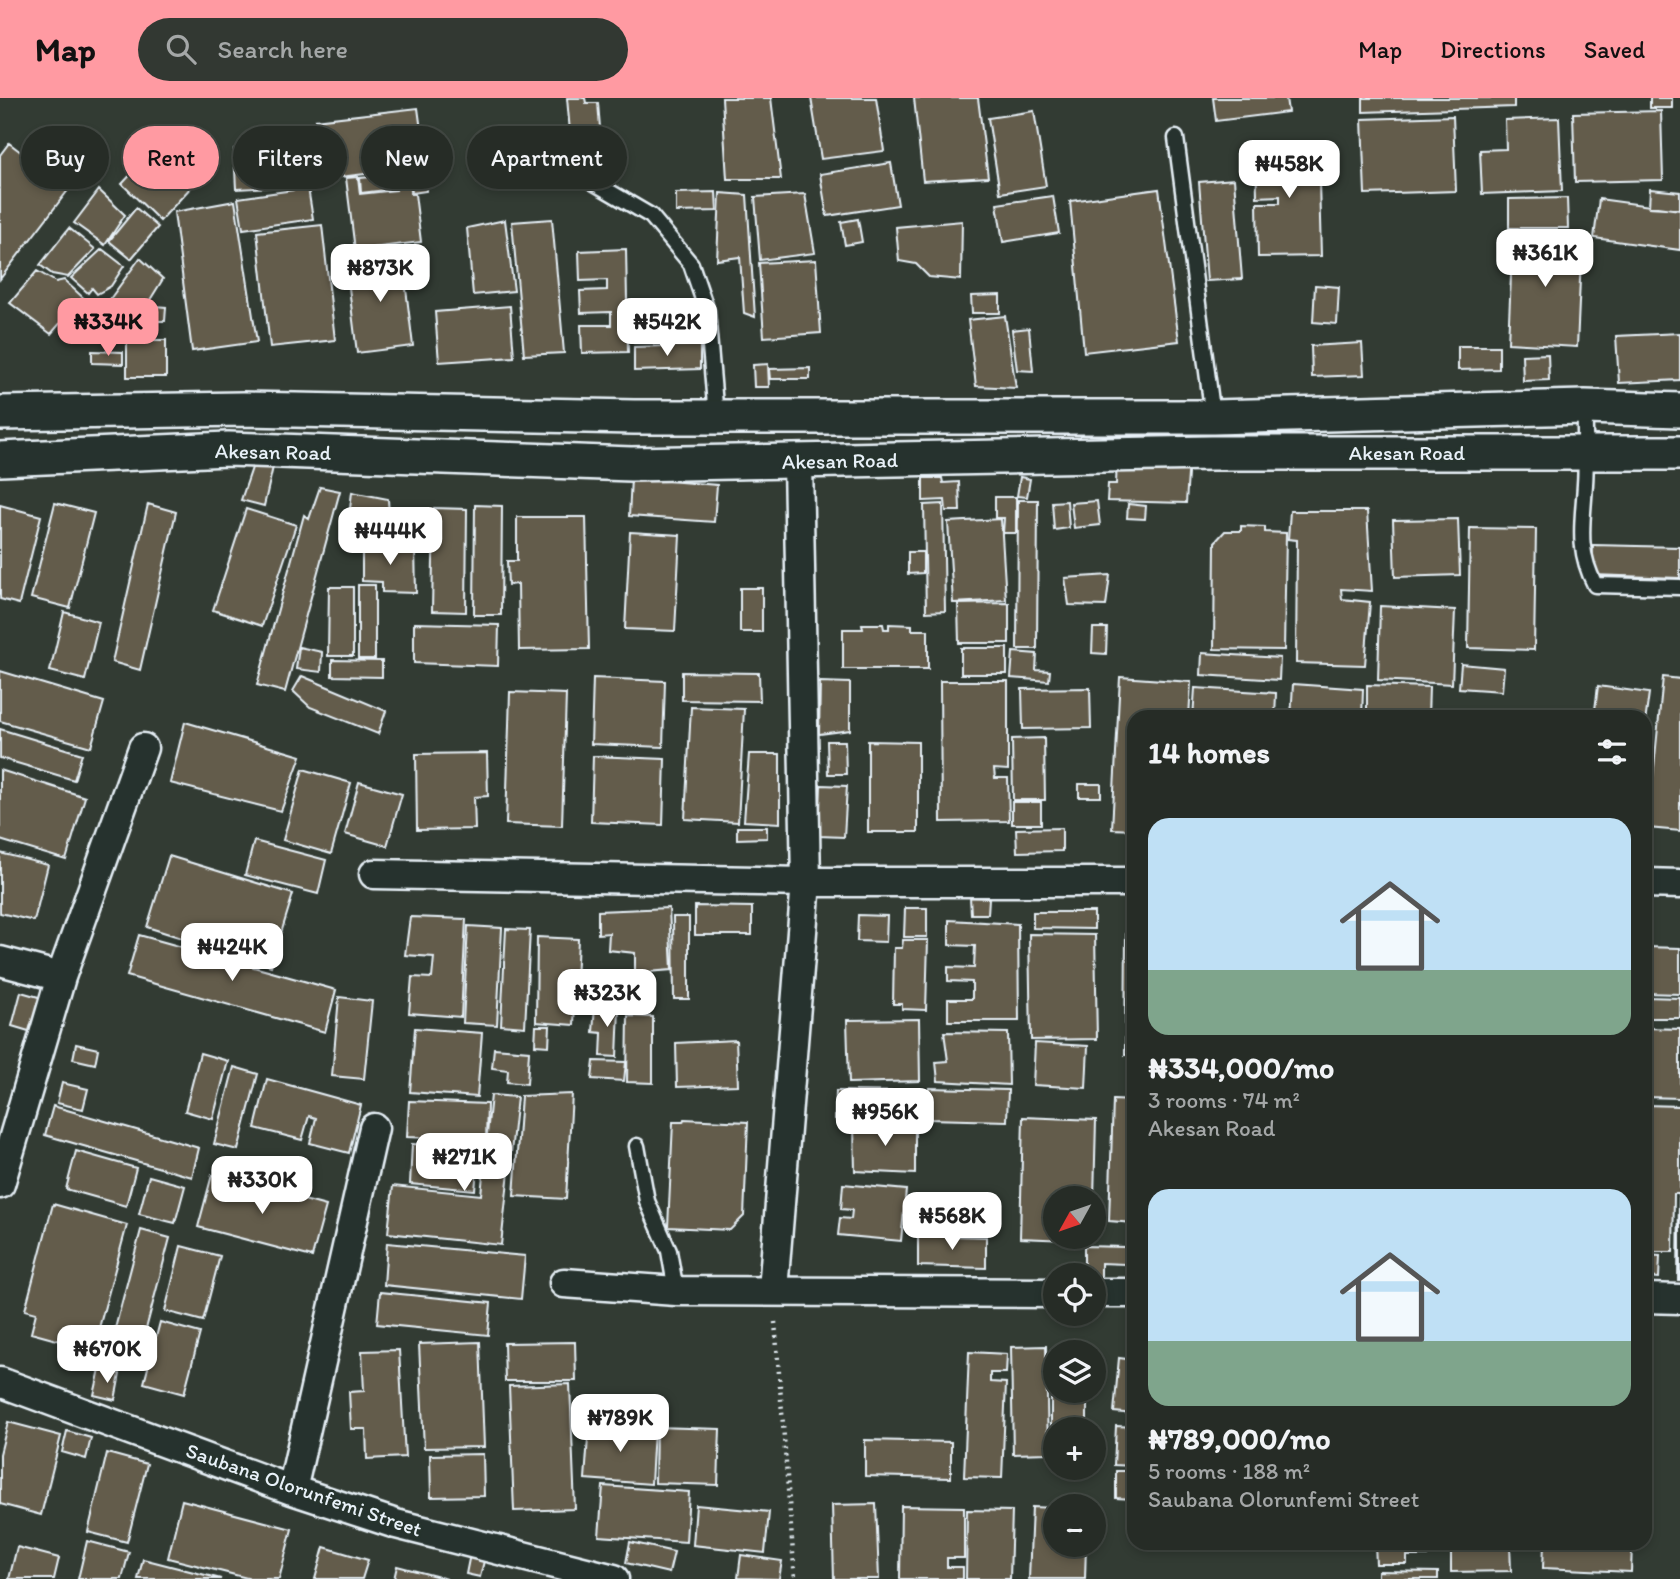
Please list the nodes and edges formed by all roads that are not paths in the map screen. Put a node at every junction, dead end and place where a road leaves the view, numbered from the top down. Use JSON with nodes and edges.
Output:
{"nodes":[{"id":1,"x":1176,"y":138,"type":"dead end"},
{"id":2,"x":605,"y":189,"type":"edge"},
{"id":3,"x":1585,"y":407,"type":"junction"},
{"id":4,"x":1680,"y":410,"type":"edge"},
{"id":5,"x":0,"y":412,"type":"edge"},
{"id":6,"x":716,"y":417,"type":"junction"},
{"id":7,"x":1213,"y":417,"type":"junction"},
{"id":8,"x":1584,"y":453,"type":"junction"},
{"id":9,"x":1680,"y":453,"type":"edge"},
{"id":10,"x":0,"y":459,"type":"edge"},
{"id":11,"x":798,"y":462,"type":"junction"},
{"id":12,"x":1680,"y":587,"type":"edge"},
{"id":13,"x":143,"y":748,"type":"dead end"},
{"id":14,"x":374,"y":874,"type":"dead end"},
{"id":15,"x":806,"y":881,"type":"junction"},
{"id":16,"x":1127,"y":882,"type":"edge"},
{"id":17,"x":1652,"y":883,"type":"edge"},
{"id":18,"x":1680,"y":884,"type":"edge"},
{"id":19,"x":0,"y":961,"type":"edge"},
{"id":20,"x":61,"y":977,"type":"junction"},
{"id":21,"x":374,"y":1128,"type":"dead end"},
{"id":22,"x":637,"y":1146,"type":"dead end"},
{"id":23,"x":0,"y":1184,"type":"edge"},
{"id":24,"x":564,"y":1283,"type":"dead end"},
{"id":25,"x":773,"y":1290,"type":"junction"},
{"id":26,"x":676,"y":1291,"type":"junction"},
{"id":27,"x":1043,"y":1293,"type":"edge"},
{"id":28,"x":1106,"y":1293,"type":"edge"},
{"id":29,"x":1127,"y":1293,"type":"edge"},
{"id":30,"x":1652,"y":1298,"type":"edge"},
{"id":31,"x":1680,"y":1298,"type":"edge"},
{"id":32,"x":0,"y":1382,"type":"edge"},
{"id":33,"x":292,"y":1490,"type":"junction"},
{"id":34,"x":614,"y":1579,"type":"edge"}],
"edges":[{"from":1,"to":7,"type":"lane"},
{"from":2,"to":6,"type":"lane"},
{"from":3,"to":4,"type":"street","name":"Akesan Road"},
{"from":3,"to":7,"type":"street","name":"Akesan Road"},
{"from":3,"to":8,"type":"lane"},
{"from":5,"to":6,"type":"street","name":"Akesan Road"},
{"from":6,"to":7,"type":"street","name":"Akesan Road"},
{"from":8,"to":9,"type":"street","name":"Akesan Road"},
{"from":8,"to":11,"type":"street","name":"Akesan Road"},
{"from":8,"to":12,"type":"lane"},
{"from":10,"to":11,"type":"street","name":"Akesan Road"},
{"from":11,"to":15,"type":"street"},
{"from":13,"to":20,"type":"street"},
{"from":14,"to":15,"type":"street"},
{"from":15,"to":16,"type":"street"},
{"from":15,"to":25,"type":"street"},
{"from":17,"to":18,"type":"street"},
{"from":19,"to":20,"type":"street"},
{"from":20,"to":23,"type":"street"},
{"from":21,"to":33,"type":"street"},
{"from":22,"to":26,"type":"lane"},
{"from":24,"to":26,"type":"street"},
{"from":25,"to":26,"type":"street"},
{"from":25,"to":27,"type":"street"},
{"from":28,"to":29,"type":"street"},
{"from":30,"to":31,"type":"street"},
{"from":32,"to":33,"type":"street","name":"Saubana Olorunfemi Street"},
{"from":33,"to":34,"type":"street","name":"Saubana Olorunfemi Street"}]}
